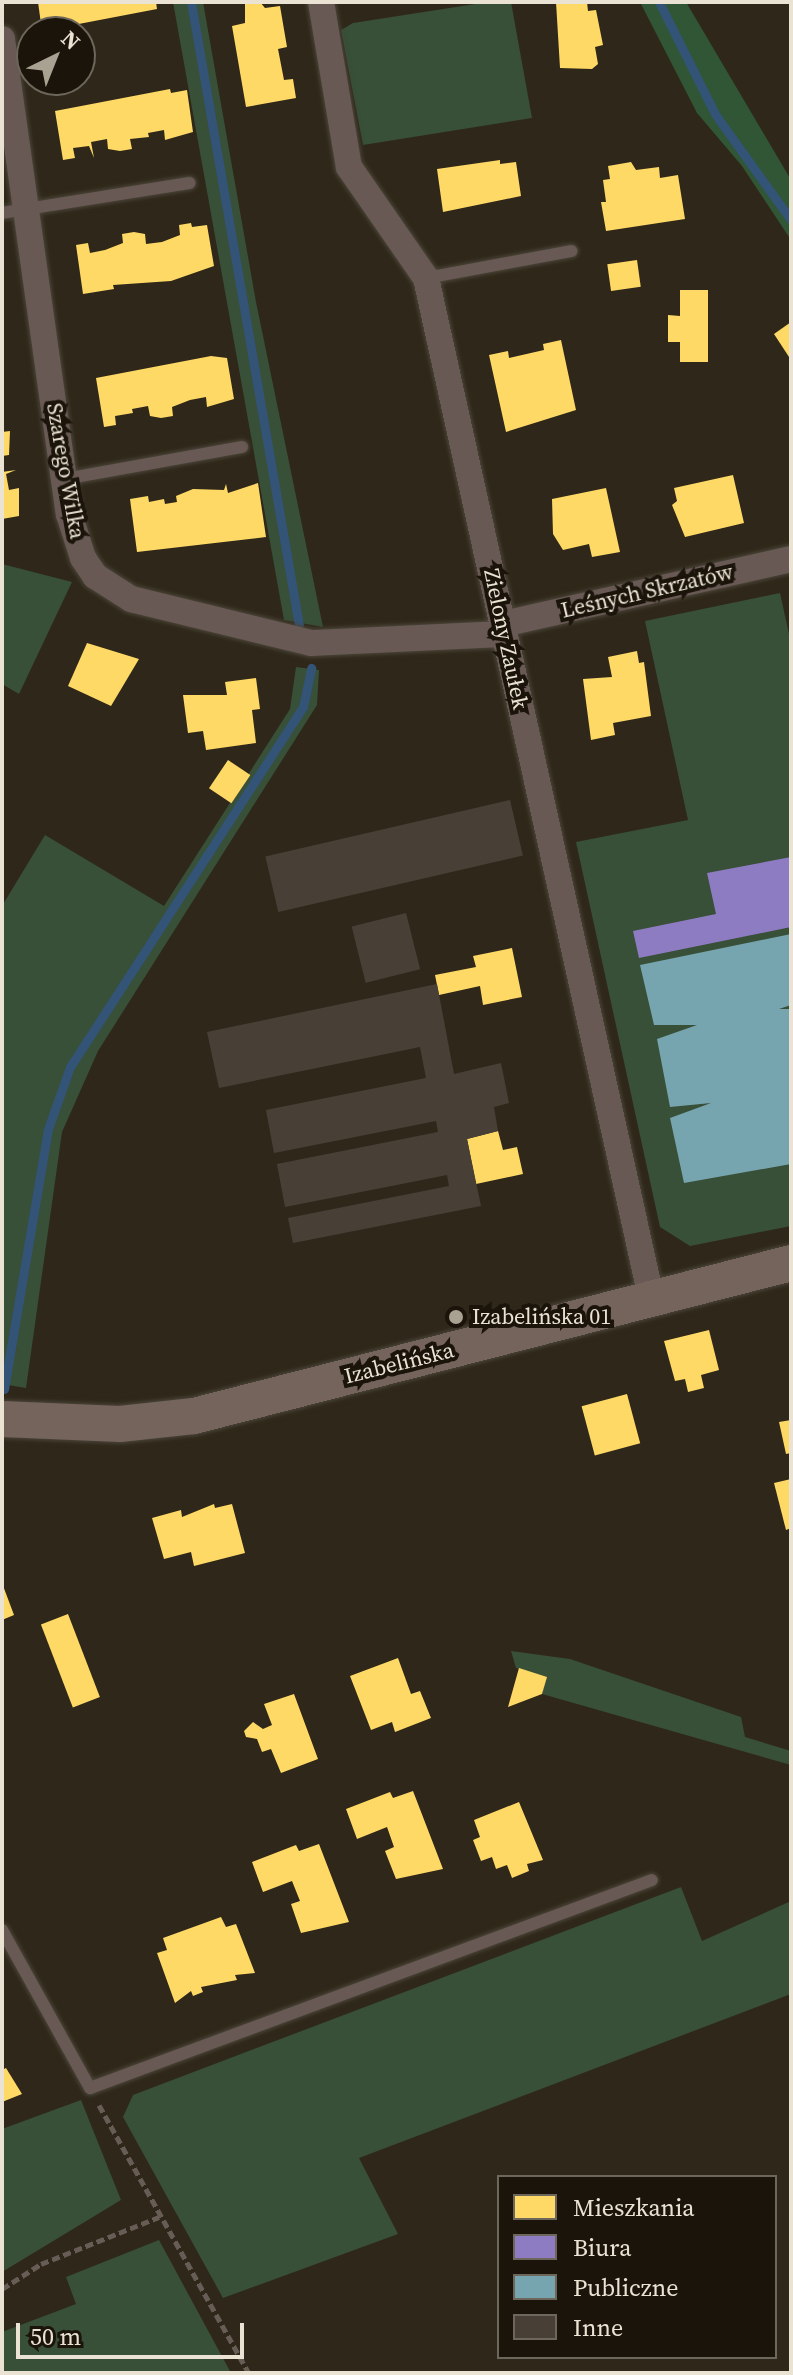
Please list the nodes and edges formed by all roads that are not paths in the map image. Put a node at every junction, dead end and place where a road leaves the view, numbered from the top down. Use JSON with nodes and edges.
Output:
{"nodes":[{"id":1,"x":321,"y":2,"type":"edge"},
{"id":2,"x":2,"y":39,"type":"edge"},
{"id":3,"x":190,"y":183,"type":"dead end"},
{"id":4,"x":14,"y":212,"type":"edge"},
{"id":5,"x":572,"y":251,"type":"dead end"},
{"id":6,"x":426,"y":278,"type":"junction"},
{"id":7,"x":242,"y":447,"type":"dead end"},
{"id":8,"x":64,"y":479,"type":"junction"},
{"id":9,"x":791,"y":559,"type":"edge"},
{"id":10,"x":504,"y":629,"type":"junction"},
{"id":11,"x":791,"y":1263,"type":"edge"},
{"id":12,"x":651,"y":1297,"type":"junction"},
{"id":13,"x":2,"y":1419,"type":"edge"},
{"id":14,"x":652,"y":1880,"type":"dead end"},
{"id":15,"x":2,"y":1930,"type":"edge"},
{"id":16,"x":7,"y":1952,"type":"edge"}],
"edges":[{"from":1,"to":6,"type":"street","name":"Zielony Zaułek"},
{"from":2,"to":4,"type":"street","name":"Szarego Wilka"},
{"from":3,"to":4,"type":"lane"},
{"from":4,"to":8,"type":"street","name":"Szarego Wilka"},
{"from":5,"to":6,"type":"lane"},
{"from":6,"to":10,"type":"street","name":"Zielony Zaułek"},
{"from":7,"to":8,"type":"lane"},
{"from":8,"to":10,"type":"street","name":"Szarego Wilka"},
{"from":9,"to":10,"type":"street","name":"Leśnych Skrzatów"},
{"from":10,"to":12,"type":"street","name":"Zielony Zaułek"},
{"from":11,"to":12,"type":"street","name":"Izabelińska"},
{"from":12,"to":13,"type":"street","name":"Izabelińska"},
{"from":14,"to":16,"type":"lane"},
{"from":15,"to":16,"type":"lane"}]}
